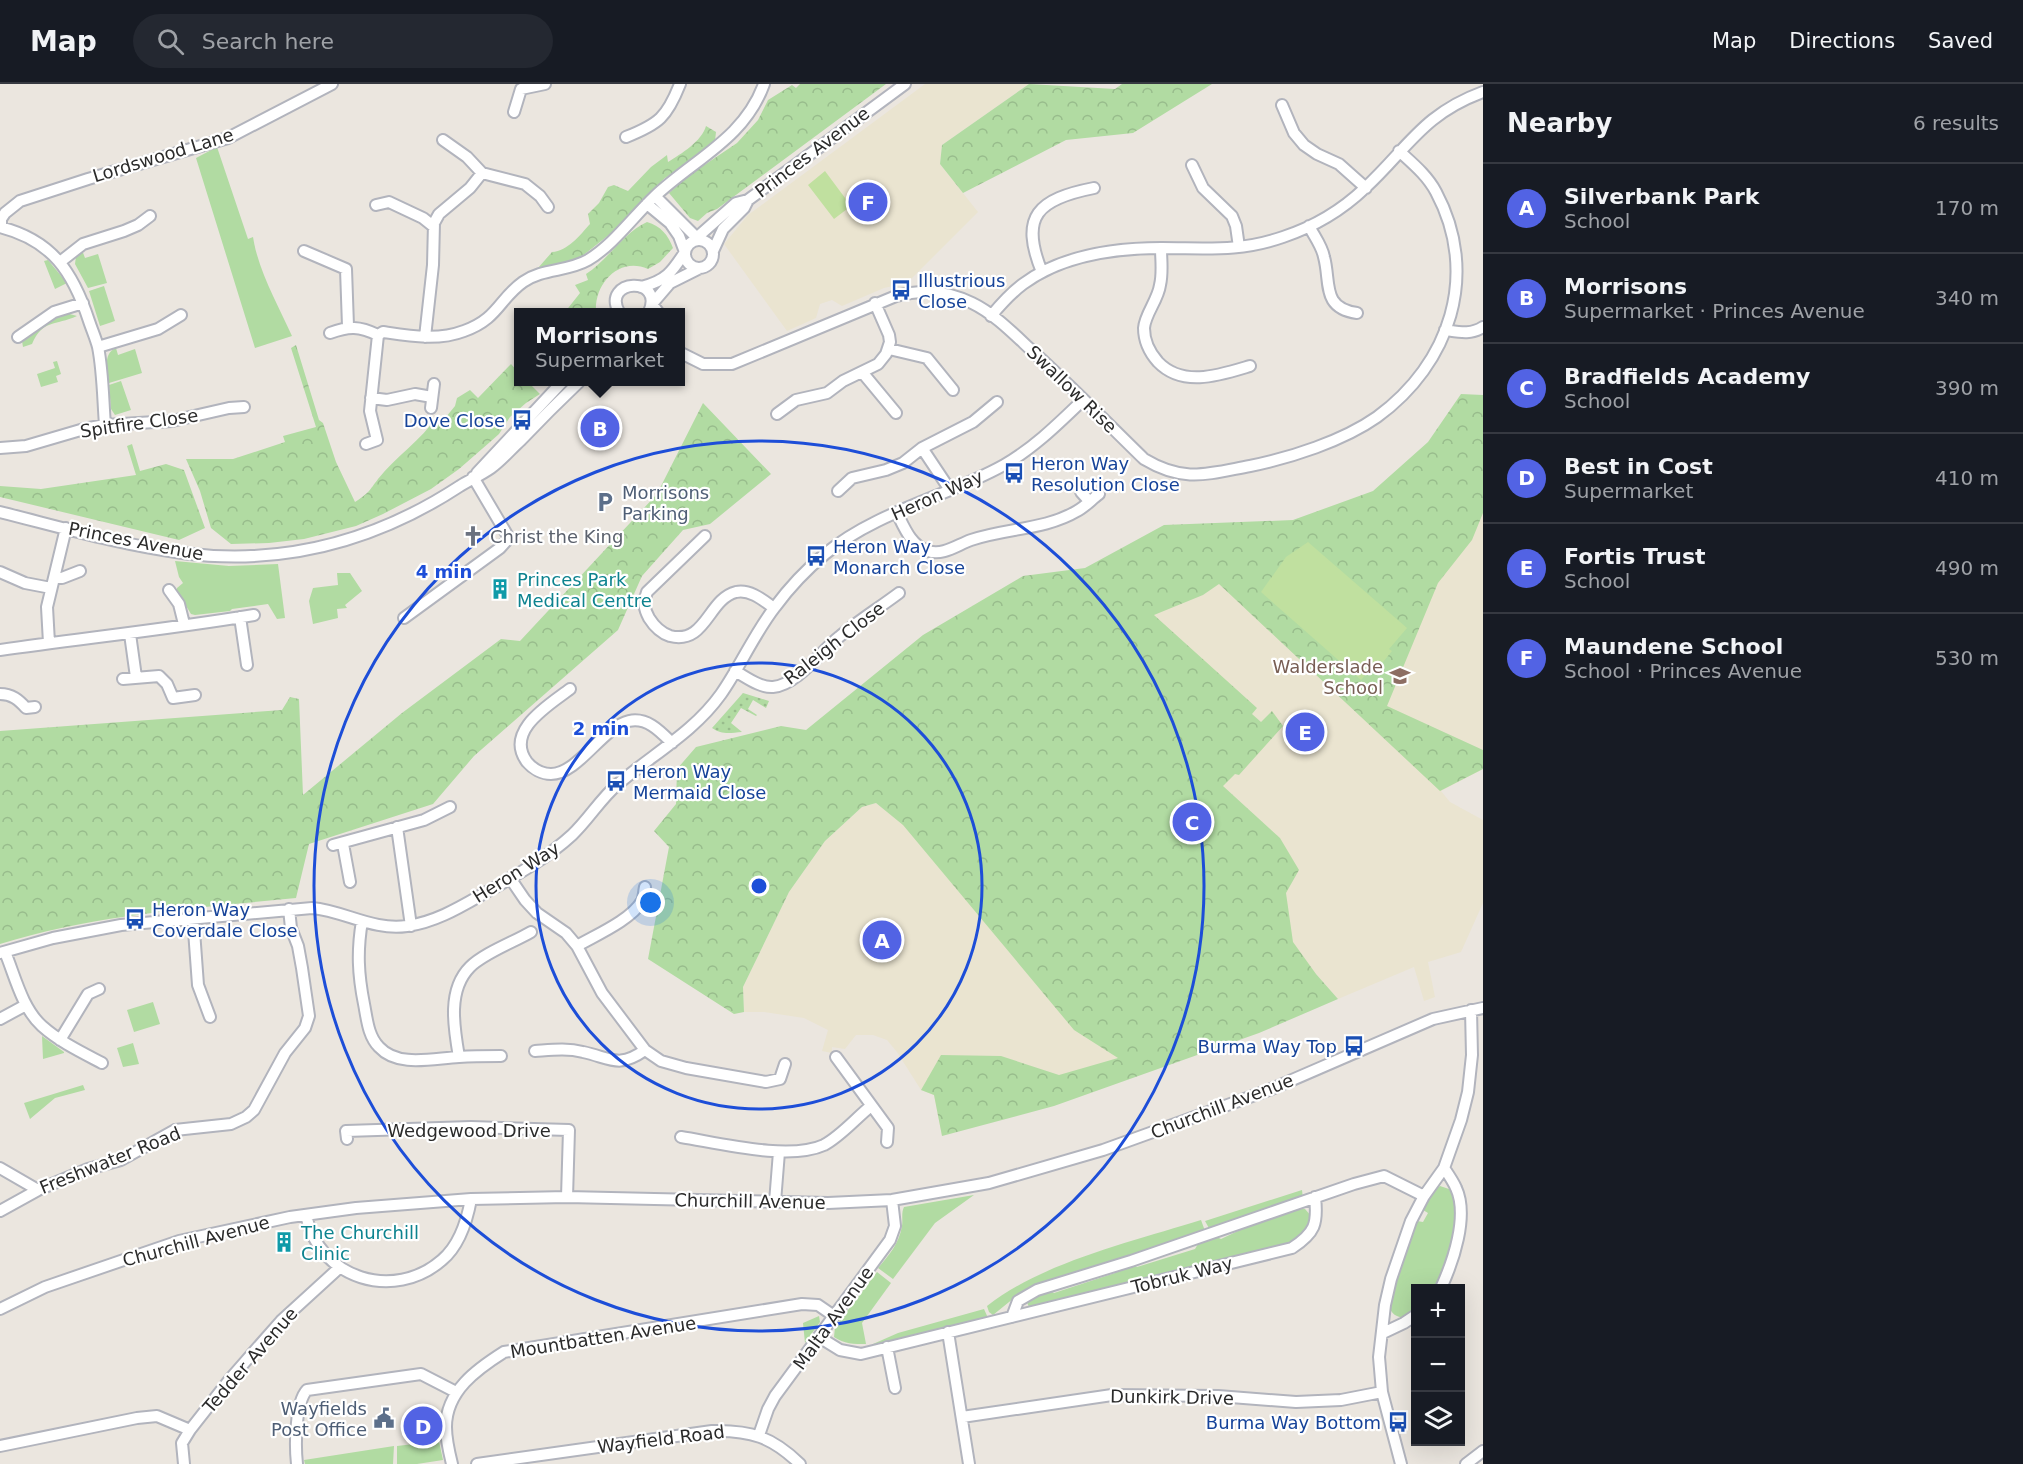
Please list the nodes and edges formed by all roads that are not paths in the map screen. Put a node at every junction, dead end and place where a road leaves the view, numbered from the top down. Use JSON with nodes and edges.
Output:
{"nodes":[{"id":1,"x":332,"y":84,"type":"edge"},
{"id":2,"x":545,"y":84,"type":"edge"},
{"id":3,"x":680,"y":84,"type":"edge"},
{"id":4,"x":764,"y":84,"type":"edge"},
{"id":5,"x":905,"y":84,"type":"edge"},
{"id":6,"x":1483,"y":92,"type":"edge"},
{"id":7,"x":1282,"y":105,"type":"dead end"},
{"id":8,"x":514,"y":112,"type":"dead end"},
{"id":9,"x":626,"y":137,"type":"dead end"},
{"id":10,"x":443,"y":140,"type":"dead end"},
{"id":11,"x":1399,"y":151,"type":"junction"},
{"id":12,"x":1192,"y":165,"type":"dead end"},
{"id":13,"x":482,"y":172,"type":"junction"},
{"id":14,"x":1094,"y":188,"type":"dead end"},
{"id":15,"x":1366,"y":188,"type":"junction"},
{"id":16,"x":655,"y":196,"type":"junction"},
{"id":17,"x":748,"y":200,"type":"junction"},
{"id":18,"x":647,"y":204,"type":"junction"},
{"id":19,"x":376,"y":205,"type":"dead end"},
{"id":20,"x":548,"y":207,"type":"dead end"},
{"id":21,"x":150,"y":216,"type":"dead end"},
{"id":22,"x":433,"y":226,"type":"junction"},
{"id":23,"x":1309,"y":226,"type":"junction"},
{"id":24,"x":0,"y":227,"type":"edge"},
{"id":25,"x":696,"y":240,"type":"junction"},
{"id":26,"x":1239,"y":247,"type":"junction"},
{"id":27,"x":1161,"y":248,"type":"junction"},
{"id":28,"x":304,"y":251,"type":"dead end"},
{"id":29,"x":713,"y":251,"type":"junction"},
{"id":30,"x":685,"y":252,"type":"junction"},
{"id":31,"x":60,"y":262,"type":"junction"},
{"id":32,"x":700,"y":268,"type":"junction"},
{"id":33,"x":1042,"y":272,"type":"junction"},
{"id":34,"x":641,"y":287,"type":"junction"},
{"id":35,"x":83,"y":303,"type":"junction"},
{"id":36,"x":875,"y":303,"type":"junction"},
{"id":37,"x":617,"y":308,"type":"edge"},
{"id":38,"x":652,"y":308,"type":"edge"},
{"id":39,"x":654,"y":308,"type":"edge"},
{"id":40,"x":1357,"y":313,"type":"dead end"},
{"id":41,"x":181,"y":315,"type":"dead end"},
{"id":42,"x":991,"y":315,"type":"junction"},
{"id":43,"x":348,"y":326,"type":"junction"},
{"id":44,"x":1483,"y":327,"type":"edge"},
{"id":45,"x":1446,"y":330,"type":"junction"},
{"id":46,"x":330,"y":333,"type":"dead end"},
{"id":47,"x":378,"y":335,"type":"junction"},
{"id":48,"x":425,"y":337,"type":"junction"},
{"id":49,"x":18,"y":338,"type":"dead end"},
{"id":50,"x":98,"y":347,"type":"junction"},
{"id":51,"x":889,"y":349,"type":"junction"},
{"id":52,"x":685,"y":355,"type":"edge"},
{"id":53,"x":1250,"y":366,"type":"dead end"},
{"id":54,"x":862,"y":372,"type":"junction"},
{"id":55,"x":434,"y":384,"type":"dead end"},
{"id":56,"x":557,"y":386,"type":"edge"},
{"id":57,"x":574,"y":386,"type":"edge"},
{"id":58,"x":953,"y":390,"type":"dead end"},
{"id":59,"x":371,"y":398,"type":"junction"},
{"id":60,"x":1083,"y":400,"type":"junction"},
{"id":61,"x":997,"y":402,"type":"dead end"},
{"id":62,"x":244,"y":406,"type":"dead end"},
{"id":63,"x":896,"y":413,"type":"dead end"},
{"id":64,"x":777,"y":414,"type":"dead end"},
{"id":65,"x":105,"y":425,"type":"junction"},
{"id":66,"x":366,"y":444,"type":"dead end"},
{"id":67,"x":0,"y":448,"type":"edge"},
{"id":68,"x":922,"y":448,"type":"junction"},
{"id":69,"x":473,"y":477,"type":"junction"},
{"id":70,"x":950,"y":490,"type":"junction"},
{"id":71,"x":838,"y":491,"type":"dead end"},
{"id":72,"x":1081,"y":492,"type":"dead end"},
{"id":73,"x":1099,"y":494,"type":"dead end"},
{"id":74,"x":1089,"y":501,"type":"junction"},
{"id":75,"x":0,"y":512,"type":"edge"},
{"id":76,"x":897,"y":513,"type":"junction"},
{"id":77,"x":66,"y":528,"type":"junction"},
{"id":78,"x":705,"y":536,"type":"dead end"},
{"id":79,"x":80,"y":571,"type":"dead end"},
{"id":80,"x":0,"y":572,"type":"edge"},
{"id":81,"x":52,"y":583,"type":"junction"},
{"id":82,"x":168,"y":590,"type":"dead end"},
{"id":83,"x":899,"y":593,"type":"dead end"},
{"id":84,"x":774,"y":608,"type":"junction"},
{"id":85,"x":254,"y":615,"type":"dead end"},
{"id":86,"x":240,"y":618,"type":"junction"},
{"id":87,"x":404,"y":618,"type":"dead end"},
{"id":88,"x":184,"y":624,"type":"junction"},
{"id":89,"x":130,"y":634,"type":"junction"},
{"id":90,"x":49,"y":643,"type":"junction"},
{"id":91,"x":0,"y":650,"type":"edge"},
{"id":92,"x":247,"y":665,"type":"dead end"},
{"id":93,"x":735,"y":670,"type":"junction"},
{"id":94,"x":136,"y":677,"type":"junction"},
{"id":95,"x":123,"y":679,"type":"dead end"},
{"id":96,"x":570,"y":689,"type":"dead end"},
{"id":97,"x":0,"y":694,"type":"edge"},
{"id":98,"x":195,"y":695,"type":"dead end"},
{"id":99,"x":35,"y":707,"type":"dead end"},
{"id":100,"x":672,"y":742,"type":"junction"},
{"id":101,"x":450,"y":807,"type":"dead end"},
{"id":102,"x":397,"y":827,"type":"junction"},
{"id":103,"x":510,"y":878,"type":"junction"},
{"id":104,"x":350,"y":882,"type":"dead end"},
{"id":105,"x":645,"y":887,"type":"dead end"},
{"id":106,"x":289,"y":909,"type":"junction"},
{"id":107,"x":193,"y":918,"type":"junction"},
{"id":108,"x":362,"y":921,"type":"junction"},
{"id":109,"x":411,"y":926,"type":"junction"},
{"id":110,"x":531,"y":932,"type":"dead end"},
{"id":111,"x":577,"y":946,"type":"junction"},
{"id":112,"x":3,"y":953,"type":"edge"},
{"id":113,"x":99,"y":989,"type":"dead end"},
{"id":114,"x":26,"y":1005,"type":"junction"},
{"id":115,"x":1483,"y":1008,"type":"edge"},
{"id":116,"x":1471,"y":1010,"type":"junction"},
{"id":117,"x":210,"y":1017,"type":"dead end"},
{"id":118,"x":0,"y":1019,"type":"edge"},
{"id":119,"x":60,"y":1040,"type":"junction"},
{"id":120,"x":645,"y":1050,"type":"junction"},
{"id":121,"x":535,"y":1051,"type":"dead end"},
{"id":122,"x":501,"y":1056,"type":"dead end"},
{"id":123,"x":459,"y":1057,"type":"junction"},
{"id":124,"x":836,"y":1057,"type":"dead end"},
{"id":125,"x":102,"y":1063,"type":"dead end"},
{"id":126,"x":785,"y":1065,"type":"dead end"},
{"id":127,"x":871,"y":1106,"type":"junction"},
{"id":128,"x":681,"y":1137,"type":"dead end"},
{"id":129,"x":347,"y":1138,"type":"dead end"},
{"id":130,"x":887,"y":1142,"type":"dead end"},
{"id":131,"x":779,"y":1152,"type":"junction"},
{"id":132,"x":0,"y":1168,"type":"edge"},
{"id":133,"x":1444,"y":1168,"type":"junction"},
{"id":134,"x":38,"y":1190,"type":"junction"},
{"id":135,"x":1424,"y":1196,"type":"junction"},
{"id":136,"x":567,"y":1197,"type":"junction"},
{"id":137,"x":1315,"y":1197,"type":"junction"},
{"id":138,"x":471,"y":1199,"type":"junction"},
{"id":139,"x":892,"y":1200,"type":"junction"},
{"id":140,"x":775,"y":1203,"type":"junction"},
{"id":141,"x":0,"y":1211,"type":"edge"},
{"id":142,"x":306,"y":1215,"type":"junction"},
{"id":143,"x":339,"y":1268,"type":"junction"},
{"id":144,"x":1443,"y":1284,"type":"edge"},
{"id":145,"x":0,"y":1309,"type":"edge"},
{"id":146,"x":834,"y":1316,"type":"junction"},
{"id":147,"x":1012,"y":1317,"type":"junction"},
{"id":148,"x":1411,"y":1318,"type":"edge"},
{"id":149,"x":948,"y":1332,"type":"junction"},
{"id":150,"x":1383,"y":1333,"type":"junction"},
{"id":151,"x":819,"y":1337,"type":"junction"},
{"id":152,"x":887,"y":1347,"type":"junction"},
{"id":153,"x":895,"y":1388,"type":"dead end"},
{"id":154,"x":456,"y":1392,"type":"junction"},
{"id":155,"x":1382,"y":1392,"type":"junction"},
{"id":156,"x":962,"y":1417,"type":"junction"},
{"id":157,"x":190,"y":1430,"type":"junction"},
{"id":158,"x":759,"y":1435,"type":"junction"},
{"id":159,"x":0,"y":1446,"type":"edge"},
{"id":160,"x":1483,"y":1451,"type":"edge"},
{"id":161,"x":524,"y":1461,"type":"edge"},
{"id":162,"x":184,"y":1464,"type":"edge"},
{"id":163,"x":297,"y":1464,"type":"edge"},
{"id":164,"x":452,"y":1464,"type":"edge"},
{"id":165,"x":477,"y":1464,"type":"edge"},
{"id":166,"x":801,"y":1464,"type":"edge"},
{"id":167,"x":969,"y":1464,"type":"edge"},
{"id":168,"x":1401,"y":1464,"type":"edge"},
{"id":169,"x":1466,"y":1464,"type":"edge"}],
"edges":[{"from":1,"to":24,"type":"street","name":"Lordswood Lane"},
{"from":2,"to":8,"type":"street"},
{"from":3,"to":9,"type":"street"},
{"from":4,"to":16,"type":"street"},
{"from":5,"to":17,"type":"street","name":"Princes Avenue"},
{"from":6,"to":11,"type":"street"},
{"from":7,"to":15,"type":"street"},
{"from":10,"to":13,"type":"street"},
{"from":11,"to":15,"type":"street"},
{"from":11,"to":45,"type":"street","name":"Swallow Rise"},
{"from":12,"to":26,"type":"street"},
{"from":13,"to":20,"type":"street"},
{"from":13,"to":22,"type":"street"},
{"from":14,"to":33,"type":"street"},
{"from":15,"to":23,"type":"street"},
{"from":16,"to":18,"type":"street"},
{"from":16,"to":25,"type":"street"},
{"from":17,"to":25,"type":"street","name":"Princes Avenue"},
{"from":17,"to":29,"type":"street","name":"Princes Avenue"},
{"from":18,"to":30,"type":"street"},
{"from":18,"to":48,"type":"street"},
{"from":19,"to":22,"type":"street"},
{"from":21,"to":31,"type":"street"},
{"from":22,"to":48,"type":"street"},
{"from":23,"to":26,"type":"street"},
{"from":23,"to":40,"type":"street"},
{"from":24,"to":31,"type":"street"},
{"from":25,"to":29,"type":"street"},
{"from":25,"to":30,"type":"street","name":"Princes Avenue"},
{"from":26,"to":27,"type":"street"},
{"from":27,"to":33,"type":"street"},
{"from":27,"to":53,"type":"street"},
{"from":28,"to":43,"type":"street"},
{"from":29,"to":32,"type":"street","name":"Princes Avenue"},
{"from":30,"to":32,"type":"street"},
{"from":30,"to":34,"type":"street","name":"Princes Avenue"},
{"from":31,"to":35,"type":"street"},
{"from":32,"to":39,"type":"street","name":"Princes Avenue"},
{"from":33,"to":42,"type":"street"},
{"from":34,"to":37,"type":"street","name":"Princes Avenue"},
{"from":34,"to":38,"type":"street","name":"Princes Avenue"},
{"from":35,"to":49,"type":"street"},
{"from":35,"to":50,"type":"street"},
{"from":36,"to":42,"type":"street","name":"Swallow Rise"},
{"from":36,"to":51,"type":"street"},
{"from":36,"to":52,"type":"street","name":"Swallow Rise"},
{"from":41,"to":50,"type":"street"},
{"from":42,"to":60,"type":"street","name":"Swallow Rise"},
{"from":43,"to":46,"type":"street"},
{"from":43,"to":47,"type":"street"},
{"from":44,"to":45,"type":"street"},
{"from":45,"to":60,"type":"street","name":"Swallow Rise"},
{"from":47,"to":48,"type":"street"},
{"from":47,"to":59,"type":"street"},
{"from":50,"to":65,"type":"street"},
{"from":51,"to":54,"type":"street"},
{"from":51,"to":58,"type":"street"},
{"from":54,"to":63,"type":"street"},
{"from":54,"to":64,"type":"street"},
{"from":55,"to":59,"type":"street"},
{"from":56,"to":69,"type":"street","name":"Princes Avenue"},
{"from":57,"to":69,"type":"street","name":"Princes Avenue"},
{"from":59,"to":66,"type":"street"},
{"from":60,"to":70,"type":"street","name":"Heron Way"},
{"from":61,"to":68,"type":"street"},
{"from":62,"to":65,"type":"street","name":"Spitfire Close"},
{"from":65,"to":67,"type":"street","name":"Spitfire Close"},
{"from":68,"to":70,"type":"street"},
{"from":68,"to":71,"type":"street"},
{"from":69,"to":77,"type":"street","name":"Princes Avenue"},
{"from":69,"to":87,"type":"street"},
{"from":70,"to":76,"type":"street","name":"Heron Way"},
{"from":72,"to":74,"type":"street"},
{"from":73,"to":74,"type":"street"},
{"from":74,"to":76,"type":"street"},
{"from":75,"to":77,"type":"street","name":"Princes Avenue"},
{"from":76,"to":84,"type":"street","name":"Heron Way"},
{"from":77,"to":81,"type":"street"},
{"from":78,"to":84,"type":"street"},
{"from":79,"to":81,"type":"street"},
{"from":80,"to":81,"type":"street"},
{"from":81,"to":90,"type":"street"},
{"from":82,"to":88,"type":"street"},
{"from":83,"to":93,"type":"street","name":"Raleigh Close"},
{"from":84,"to":93,"type":"street","name":"Heron Way"},
{"from":85,"to":86,"type":"street"},
{"from":86,"to":88,"type":"street"},
{"from":86,"to":92,"type":"street"},
{"from":88,"to":89,"type":"street"},
{"from":89,"to":90,"type":"street"},
{"from":89,"to":94,"type":"street"},
{"from":90,"to":91,"type":"street"},
{"from":93,"to":100,"type":"street","name":"Heron Way"},
{"from":94,"to":95,"type":"street"},
{"from":94,"to":98,"type":"street"},
{"from":96,"to":100,"type":"street"},
{"from":97,"to":99,"type":"street"},
{"from":100,"to":103,"type":"street","name":"Heron Way"},
{"from":101,"to":102,"type":"street"},
{"from":102,"to":104,"type":"street"},
{"from":102,"to":109,"type":"street"},
{"from":103,"to":109,"type":"street","name":"Heron Way"},
{"from":103,"to":111,"type":"street"},
{"from":105,"to":111,"type":"street"},
{"from":106,"to":107,"type":"street","name":"Heron Way"},
{"from":106,"to":108,"type":"street","name":"Heron Way"},
{"from":106,"to":134,"type":"street","name":"Freshwater Road"},
{"from":107,"to":112,"type":"street","name":"Heron Way"},
{"from":107,"to":117,"type":"street"},
{"from":108,"to":109,"type":"street","name":"Heron Way"},
{"from":108,"to":123,"type":"street"},
{"from":110,"to":123,"type":"street"},
{"from":111,"to":120,"type":"street"},
{"from":112,"to":114,"type":"street"},
{"from":113,"to":119,"type":"street"},
{"from":114,"to":118,"type":"street"},
{"from":114,"to":119,"type":"street"},
{"from":115,"to":116,"type":"street","name":"Churchill Avenue"},
{"from":116,"to":133,"type":"street"},
{"from":116,"to":139,"type":"street","name":"Churchill Avenue"},
{"from":119,"to":125,"type":"street"},
{"from":120,"to":121,"type":"street"},
{"from":120,"to":126,"type":"street"},
{"from":122,"to":123,"type":"street"},
{"from":124,"to":127,"type":"street"},
{"from":127,"to":130,"type":"street"},
{"from":127,"to":131,"type":"street"},
{"from":128,"to":131,"type":"street"},
{"from":129,"to":136,"type":"street","name":"Wedgewood Drive"},
{"from":131,"to":140,"type":"street"},
{"from":132,"to":134,"type":"street"},
{"from":133,"to":135,"type":"street"},
{"from":133,"to":144,"type":"street"},
{"from":134,"to":141,"type":"street","name":"Freshwater Road"},
{"from":135,"to":137,"type":"street","name":"Tobruk Way"},
{"from":135,"to":150,"type":"street"},
{"from":136,"to":138,"type":"street","name":"Churchill Avenue"},
{"from":136,"to":140,"type":"street","name":"Churchill Avenue"},
{"from":137,"to":147,"type":"street","name":"Tobruk Way"},
{"from":137,"to":147,"type":"street","name":"Tobruk Way"},
{"from":138,"to":142,"type":"street","name":"Churchill Avenue"},
{"from":138,"to":143,"type":"street"},
{"from":139,"to":140,"type":"street","name":"Churchill Avenue"},
{"from":139,"to":146,"type":"street","name":"Malta Avenue"},
{"from":142,"to":143,"type":"street"},
{"from":142,"to":145,"type":"street","name":"Churchill Avenue"},
{"from":143,"to":157,"type":"street","name":"Tedder Avenue"},
{"from":146,"to":151,"type":"street","name":"Malta Avenue"},
{"from":146,"to":154,"type":"street","name":"Mountbatten Avenue"},
{"from":147,"to":149,"type":"street","name":"Tobruk Way"},
{"from":148,"to":150,"type":"street"},
{"from":149,"to":152,"type":"street","name":"Tobruk Way"},
{"from":149,"to":156,"type":"street"},
{"from":150,"to":155,"type":"street"},
{"from":151,"to":152,"type":"street","name":"Tobruk Way"},
{"from":151,"to":158,"type":"street","name":"Malta Avenue"},
{"from":152,"to":153,"type":"street"},
{"from":154,"to":163,"type":"street"},
{"from":154,"to":164,"type":"street","name":"Mountbatten Avenue"},
{"from":155,"to":156,"type":"street","name":"Dunkirk Drive"},
{"from":155,"to":168,"type":"street"},
{"from":156,"to":167,"type":"street"},
{"from":157,"to":159,"type":"street"},
{"from":157,"to":162,"type":"street","name":"Tedder Avenue"},
{"from":158,"to":161,"type":"street","name":"Wayfield Road"},
{"from":158,"to":166,"type":"street","name":"Wayfield Road"},
{"from":160,"to":169,"type":"street"},
{"from":161,"to":165,"type":"street","name":"Wayfield Road"}]}
